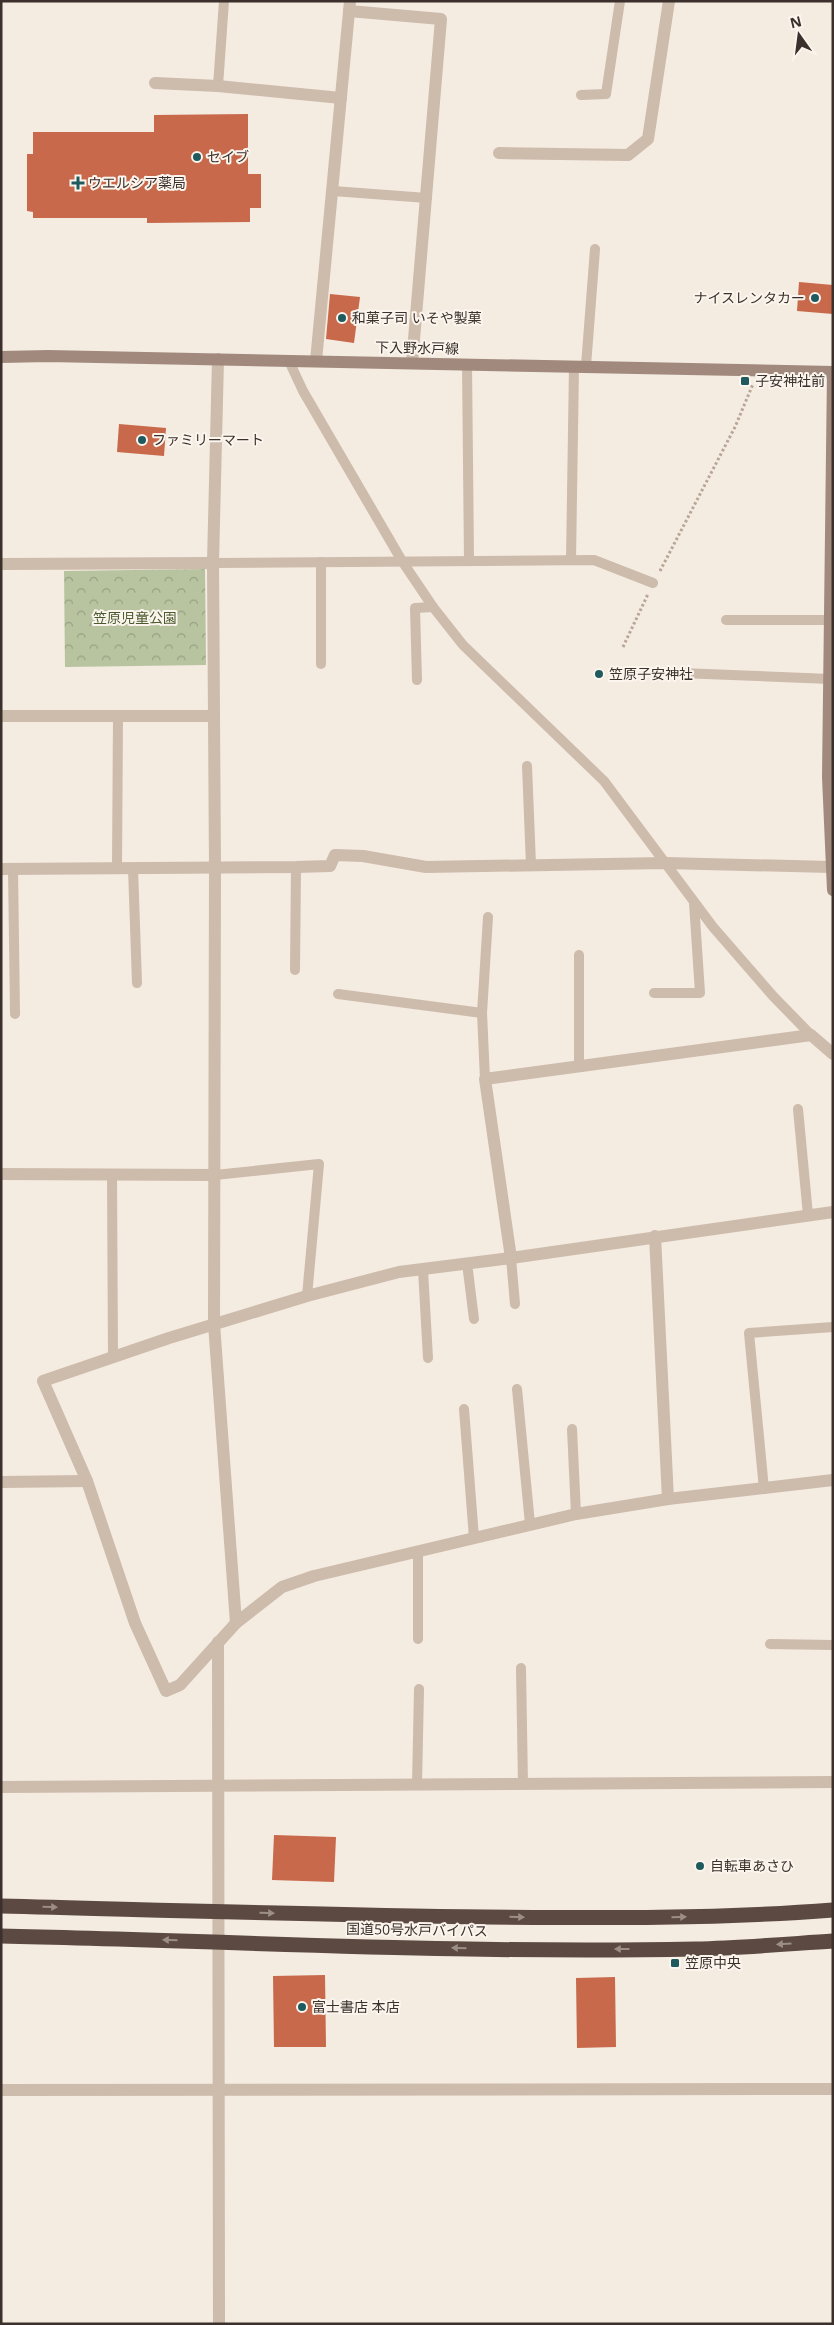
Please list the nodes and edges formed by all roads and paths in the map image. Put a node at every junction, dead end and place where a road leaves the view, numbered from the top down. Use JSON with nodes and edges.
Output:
{"nodes":[{"id":1,"x":224,"y":1,"type":"edge"},
{"id":2,"x":620,"y":1,"type":"edge"},
{"id":3,"x":669,"y":1,"type":"edge"},
{"id":4,"x":349,"y":6,"type":"edge"},
{"id":5,"x":155,"y":83,"type":"dead end"},
{"id":6,"x":218,"y":86,"type":"junction"},
{"id":7,"x":581,"y":95,"type":"dead end"},
{"id":8,"x":341,"y":98,"type":"junction"},
{"id":9,"x":499,"y":153,"type":"dead end"},
{"id":10,"x":333,"y":191,"type":"junction"},
{"id":11,"x":426,"y":198,"type":"junction"},
{"id":12,"x":595,"y":249,"type":"dead end"},
{"id":13,"x":1,"y":357,"type":"edge"},
{"id":14,"x":218,"y":359,"type":"junction"},
{"id":15,"x":289,"y":361,"type":"junction"},
{"id":16,"x":316,"y":361,"type":"junction"},
{"id":17,"x":412,"y":363,"type":"junction"},
{"id":18,"x":467,"y":364,"type":"junction"},
{"id":19,"x":580,"y":366,"type":"junction"},
{"id":20,"x":758,"y":370,"type":"junction"},
{"id":21,"x":833,"y":372,"type":"edge"},
{"id":22,"x":469,"y":559,"type":"junction"},
{"id":23,"x":571,"y":560,"type":"junction"},
{"id":24,"x":402,"y":561,"type":"junction"},
{"id":25,"x":213,"y":562,"type":"junction"},
{"id":26,"x":321,"y":562,"type":"junction"},
{"id":27,"x":1,"y":564,"type":"edge"},
{"id":28,"x":653,"y":583,"type":"junction"},
{"id":29,"x":433,"y":607,"type":"junction"},
{"id":30,"x":726,"y":620,"type":"dead end"},
{"id":31,"x":830,"y":620,"type":"junction"},
{"id":32,"x":623,"y":647,"type":"dead end"},
{"id":33,"x":321,"y":664,"type":"dead end"},
{"id":34,"x":680,"y":674,"type":"dead end"},
{"id":35,"x":830,"y":679,"type":"junction"},
{"id":36,"x":417,"y":680,"type":"dead end"},
{"id":37,"x":1,"y":716,"type":"edge"},
{"id":38,"x":118,"y":716,"type":"junction"},
{"id":39,"x":214,"y":716,"type":"junction"},
{"id":40,"x":527,"y":766,"type":"dead end"},
{"id":41,"x":665,"y":864,"type":"junction"},
{"id":42,"x":531,"y":865,"type":"junction"},
{"id":43,"x":831,"y":866,"type":"junction"},
{"id":44,"x":296,"y":867,"type":"junction"},
{"id":45,"x":118,"y":868,"type":"junction"},
{"id":46,"x":133,"y":868,"type":"junction"},
{"id":47,"x":215,"y":868,"type":"junction"},
{"id":48,"x":7,"y":869,"type":"edge"},
{"id":49,"x":833,"y":890,"type":"edge"},
{"id":50,"x":694,"y":902,"type":"junction"},
{"id":51,"x":488,"y":918,"type":"dead end"},
{"id":52,"x":579,"y":955,"type":"dead end"},
{"id":53,"x":295,"y":970,"type":"dead end"},
{"id":54,"x":136,"y":983,"type":"dead end"},
{"id":55,"x":654,"y":993,"type":"dead end"},
{"id":56,"x":338,"y":994,"type":"dead end"},
{"id":57,"x":482,"y":1013,"type":"junction"},
{"id":58,"x":15,"y":1014,"type":"dead end"},
{"id":59,"x":811,"y":1035,"type":"junction"},
{"id":60,"x":833,"y":1054,"type":"edge"},
{"id":61,"x":579,"y":1066,"type":"junction"},
{"id":62,"x":485,"y":1079,"type":"junction"},
{"id":63,"x":798,"y":1109,"type":"dead end"},
{"id":64,"x":1,"y":1174,"type":"edge"},
{"id":65,"x":112,"y":1175,"type":"junction"},
{"id":66,"x":215,"y":1176,"type":"junction"},
{"id":67,"x":833,"y":1212,"type":"edge"},
{"id":68,"x":808,"y":1215,"type":"junction"},
{"id":69,"x":655,"y":1236,"type":"junction"},
{"id":70,"x":511,"y":1258,"type":"junction"},
{"id":71,"x":467,"y":1263,"type":"junction"},
{"id":72,"x":423,"y":1270,"type":"junction"},
{"id":73,"x":307,"y":1296,"type":"junction"},
{"id":74,"x":515,"y":1304,"type":"dead end"},
{"id":75,"x":474,"y":1319,"type":"dead end"},
{"id":76,"x":214,"y":1324,"type":"junction"},
{"id":77,"x":833,"y":1327,"type":"edge"},
{"id":78,"x":114,"y":1356,"type":"junction"},
{"id":79,"x":428,"y":1358,"type":"dead end"},
{"id":80,"x":517,"y":1389,"type":"dead end"},
{"id":81,"x":464,"y":1409,"type":"dead end"},
{"id":82,"x":572,"y":1429,"type":"dead end"},
{"id":83,"x":833,"y":1480,"type":"edge"},
{"id":84,"x":87,"y":1481,"type":"junction"},
{"id":85,"x":1,"y":1482,"type":"edge"},
{"id":86,"x":764,"y":1489,"type":"junction"},
{"id":87,"x":668,"y":1498,"type":"junction"},
{"id":88,"x":576,"y":1514,"type":"junction"},
{"id":89,"x":530,"y":1524,"type":"junction"},
{"id":90,"x":474,"y":1538,"type":"junction"},
{"id":91,"x":418,"y":1552,"type":"junction"},
{"id":92,"x":236,"y":1623,"type":"junction"},
{"id":93,"x":418,"y":1639,"type":"dead end"},
{"id":94,"x":218,"y":1642,"type":"junction"},
{"id":95,"x":770,"y":1644,"type":"dead end"},
{"id":96,"x":833,"y":1645,"type":"edge"},
{"id":97,"x":521,"y":1668,"type":"dead end"},
{"id":98,"x":419,"y":1689,"type":"dead end"},
{"id":99,"x":833,"y":1782,"type":"edge"},
{"id":100,"x":523,"y":1784,"type":"junction"},
{"id":101,"x":417,"y":1785,"type":"junction"},
{"id":102,"x":217,"y":1786,"type":"junction"},
{"id":103,"x":1,"y":1787,"type":"edge"},
{"id":104,"x":1,"y":1906,"type":"edge"},
{"id":105,"x":833,"y":1910,"type":"edge"},
{"id":106,"x":218,"y":1912,"type":"junction"},
{"id":107,"x":1,"y":1936,"type":"edge"},
{"id":108,"x":219,"y":1941,"type":"junction"},
{"id":109,"x":833,"y":1941,"type":"edge"},
{"id":110,"x":833,"y":2089,"type":"edge"},
{"id":111,"x":1,"y":2090,"type":"edge"},
{"id":112,"x":219,"y":2090,"type":"junction"},
{"id":113,"x":219,"y":2324,"type":"edge"}],
"edges":[{"from":1,"to":6,"type":"lane"},
{"from":2,"to":7,"type":"lane"},
{"from":3,"to":9,"type":"street"},
{"from":4,"to":8,"type":"street"},
{"from":4,"to":11,"type":"street"},
{"from":5,"to":6,"type":"street"},
{"from":6,"to":8,"type":"street"},
{"from":8,"to":10,"type":"street"},
{"from":10,"to":11,"type":"lane"},
{"from":10,"to":16,"type":"street"},
{"from":11,"to":17,"type":"street"},
{"from":12,"to":19,"type":"lane"},
{"from":13,"to":14,"type":"main road","name":"下入野水戸線"},
{"from":14,"to":15,"type":"main road","name":"下入野水戸線"},
{"from":14,"to":25,"type":"street"},
{"from":15,"to":16,"type":"main road","name":"下入野水戸線"},
{"from":15,"to":24,"type":"lane"},
{"from":16,"to":17,"type":"main road","name":"下入野水戸線"},
{"from":17,"to":18,"type":"main road","name":"下入野水戸線"},
{"from":18,"to":19,"type":"main road","name":"下入野水戸線"},
{"from":18,"to":22,"type":"lane"},
{"from":19,"to":20,"type":"main road","name":"下入野水戸線"},
{"from":19,"to":23,"type":"lane"},
{"from":20,"to":21,"type":"main road","name":"下入野水戸線"},
{"from":20,"to":28,"type":"path"},
{"from":21,"to":31,"type":"main road"},
{"from":22,"to":23,"type":"lane"},
{"from":22,"to":24,"type":"lane"},
{"from":23,"to":28,"type":"lane"},
{"from":24,"to":26,"type":"lane"},
{"from":24,"to":29,"type":"lane"},
{"from":25,"to":26,"type":"lane"},
{"from":25,"to":27,"type":"street"},
{"from":25,"to":39,"type":"street"},
{"from":26,"to":33,"type":"lane"},
{"from":28,"to":32,"type":"path"},
{"from":29,"to":36,"type":"lane"},
{"from":29,"to":41,"type":"lane"},
{"from":30,"to":31,"type":"lane"},
{"from":31,"to":35,"type":"main road"},
{"from":34,"to":35,"type":"lane"},
{"from":35,"to":43,"type":"main road"},
{"from":37,"to":38,"type":"street"},
{"from":38,"to":39,"type":"street"},
{"from":38,"to":45,"type":"lane"},
{"from":39,"to":47,"type":"street"},
{"from":40,"to":42,"type":"lane"},
{"from":41,"to":42,"type":"street"},
{"from":41,"to":43,"type":"street"},
{"from":41,"to":50,"type":"lane"},
{"from":42,"to":44,"type":"street"},
{"from":43,"to":49,"type":"main road"},
{"from":44,"to":47,"type":"street"},
{"from":44,"to":53,"type":"lane"},
{"from":45,"to":46,"type":"street"},
{"from":45,"to":48,"type":"street"},
{"from":46,"to":47,"type":"street"},
{"from":46,"to":54,"type":"lane"},
{"from":47,"to":66,"type":"street"},
{"from":48,"to":58,"type":"lane"},
{"from":50,"to":55,"type":"lane"},
{"from":50,"to":59,"type":"lane"},
{"from":51,"to":57,"type":"lane"},
{"from":52,"to":61,"type":"lane"},
{"from":56,"to":57,"type":"lane"},
{"from":57,"to":62,"type":"lane"},
{"from":59,"to":60,"type":"street"},
{"from":59,"to":61,"type":"street"},
{"from":61,"to":62,"type":"street"},
{"from":62,"to":70,"type":"street"},
{"from":63,"to":68,"type":"lane"},
{"from":64,"to":65,"type":"street"},
{"from":65,"to":66,"type":"street"},
{"from":65,"to":78,"type":"lane"},
{"from":66,"to":73,"type":"lane"},
{"from":66,"to":76,"type":"street"},
{"from":67,"to":68,"type":"street"},
{"from":68,"to":69,"type":"street"},
{"from":69,"to":70,"type":"street"},
{"from":69,"to":87,"type":"street"},
{"from":70,"to":71,"type":"street"},
{"from":70,"to":74,"type":"lane"},
{"from":71,"to":72,"type":"street"},
{"from":71,"to":75,"type":"lane"},
{"from":72,"to":73,"type":"street"},
{"from":72,"to":79,"type":"lane"},
{"from":73,"to":76,"type":"street"},
{"from":76,"to":78,"type":"street"},
{"from":76,"to":92,"type":"street"},
{"from":77,"to":86,"type":"lane"},
{"from":78,"to":84,"type":"street"},
{"from":80,"to":89,"type":"lane"},
{"from":81,"to":90,"type":"lane"},
{"from":82,"to":88,"type":"lane"},
{"from":83,"to":86,"type":"street"},
{"from":84,"to":85,"type":"street"},
{"from":84,"to":94,"type":"street"},
{"from":86,"to":87,"type":"street"},
{"from":87,"to":88,"type":"street"},
{"from":88,"to":89,"type":"street"},
{"from":89,"to":90,"type":"street"},
{"from":90,"to":91,"type":"street"},
{"from":91,"to":92,"type":"street"},
{"from":91,"to":93,"type":"lane"},
{"from":92,"to":94,"type":"street"},
{"from":94,"to":102,"type":"street"},
{"from":95,"to":96,"type":"lane"},
{"from":97,"to":100,"type":"lane"},
{"from":98,"to":101,"type":"lane"},
{"from":99,"to":100,"type":"street"},
{"from":100,"to":101,"type":"street"},
{"from":101,"to":102,"type":"street"},
{"from":102,"to":103,"type":"street"},
{"from":102,"to":106,"type":"street"},
{"from":104,"to":106,"type":"highway","name":"国道50号水戸バイパス","one_way":true},
{"from":106,"to":105,"type":"highway","name":"国道50号水戸バイパス","one_way":true},
{"from":106,"to":108,"type":"street"},
{"from":108,"to":107,"type":"highway","name":"国道50号水戸バイパス","one_way":true},
{"from":109,"to":108,"type":"highway","name":"国道50号水戸バイパス","one_way":true},
{"from":108,"to":112,"type":"street"},
{"from":110,"to":112,"type":"street"},
{"from":111,"to":112,"type":"street"},
{"from":112,"to":113,"type":"street"}]}
